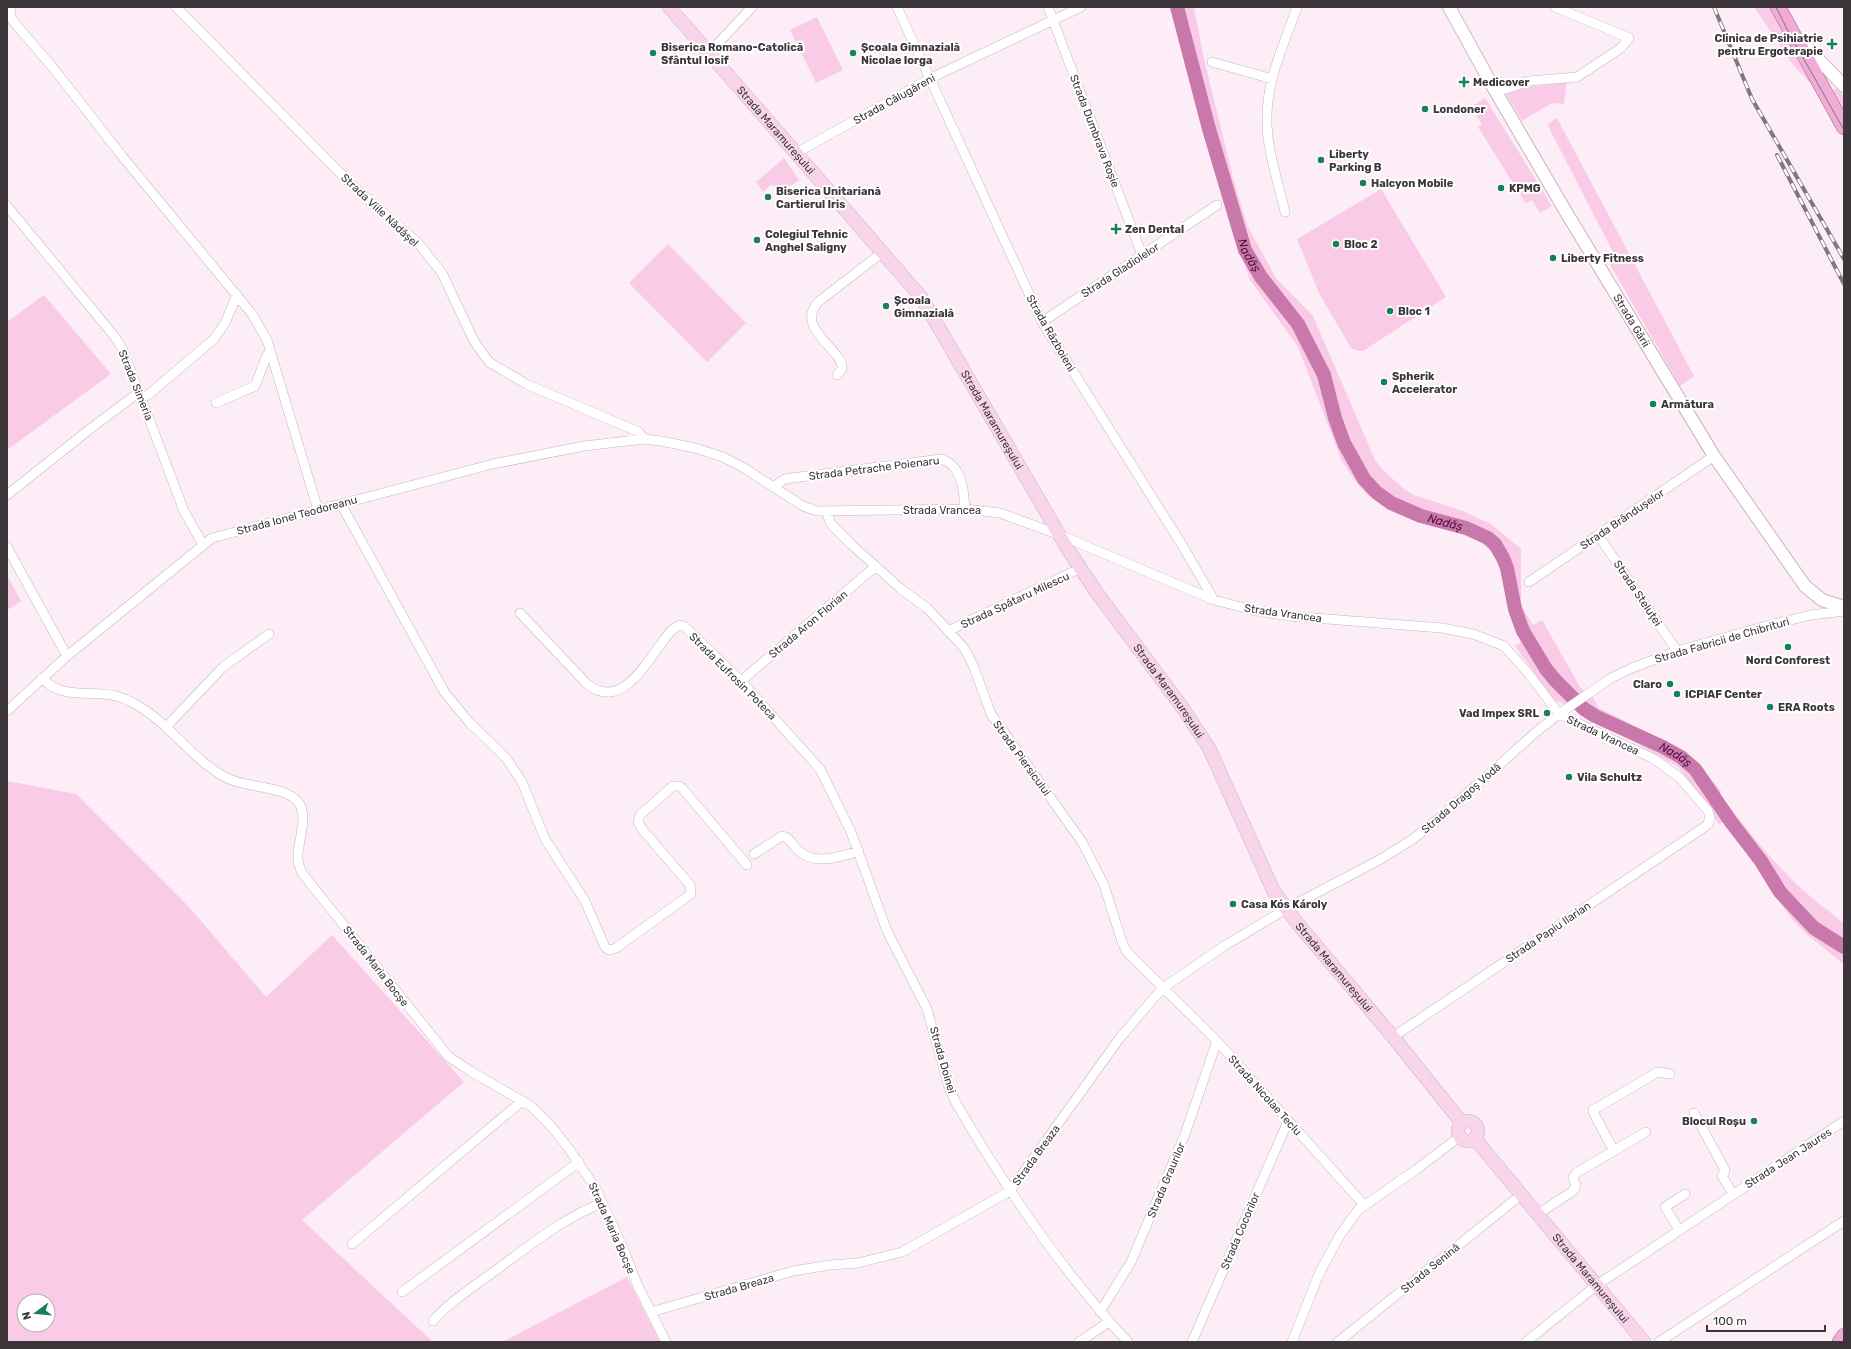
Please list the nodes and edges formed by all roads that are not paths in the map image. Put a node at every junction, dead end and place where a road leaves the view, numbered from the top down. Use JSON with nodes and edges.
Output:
{"nodes":[{"id":1,"x":11,"y":7,"type":"edge"},
{"id":2,"x":176,"y":7,"type":"edge"},
{"id":3,"x":670,"y":7,"type":"edge"},
{"id":4,"x":752,"y":7,"type":"edge"},
{"id":5,"x":897,"y":7,"type":"edge"},
{"id":6,"x":1048,"y":7,"type":"edge"},
{"id":7,"x":1081,"y":7,"type":"edge"},
{"id":8,"x":1297,"y":7,"type":"edge"},
{"id":9,"x":1449,"y":7,"type":"edge"},
{"id":10,"x":1555,"y":7,"type":"edge"},
{"id":11,"x":1778,"y":7,"type":"edge"},
{"id":12,"x":1053,"y":20,"type":"junction"},
{"id":13,"x":1787,"y":25,"type":"junction"},
{"id":14,"x":708,"y":53,"type":"junction"},
{"id":15,"x":1212,"y":62,"type":"dead end"},
{"id":16,"x":931,"y":78,"type":"junction"},
{"id":17,"x":1272,"y":79,"type":"junction"},
{"id":18,"x":1844,"y":86,"type":"edge"},
{"id":19,"x":1496,"y":92,"type":"junction"},
{"id":20,"x":1844,"y":127,"type":"edge"},
{"id":21,"x":796,"y":153,"type":"junction"},
{"id":22,"x":1217,"y":205,"type":"dead end"},
{"id":23,"x":7,"y":206,"type":"edge"},
{"id":24,"x":1285,"y":212,"type":"dead end"},
{"id":25,"x":883,"y":252,"type":"junction"},
{"id":26,"x":1142,"y":256,"type":"junction"},
{"id":27,"x":237,"y":295,"type":"junction"},
{"id":28,"x":1042,"y":322,"type":"junction"},
{"id":29,"x":270,"y":353,"type":"junction"},
{"id":30,"x":837,"y":375,"type":"dead end"},
{"id":31,"x":139,"y":395,"type":"junction"},
{"id":32,"x":216,"y":403,"type":"dead end"},
{"id":33,"x":644,"y":439,"type":"junction"},
{"id":34,"x":1714,"y":456,"type":"junction"},
{"id":35,"x":773,"y":487,"type":"junction"},
{"id":36,"x":7,"y":495,"type":"edge"},
{"id":37,"x":341,"y":504,"type":"junction"},
{"id":38,"x":965,"y":509,"type":"junction"},
{"id":39,"x":318,"y":510,"type":"junction"},
{"id":40,"x":826,"y":512,"type":"junction"},
{"id":41,"x":1057,"y":530,"type":"junction"},
{"id":42,"x":1598,"y":535,"type":"junction"},
{"id":43,"x":1070,"y":544,"type":"junction"},
{"id":44,"x":203,"y":545,"type":"junction"},
{"id":45,"x":7,"y":547,"type":"edge"},
{"id":46,"x":876,"y":566,"type":"junction"},
{"id":47,"x":1081,"y":568,"type":"junction"},
{"id":48,"x":1529,"y":582,"type":"dead end"},
{"id":49,"x":1214,"y":600,"type":"junction"},
{"id":50,"x":1844,"y":607,"type":"edge"},
{"id":51,"x":1844,"y":610,"type":"edge"},
{"id":52,"x":520,"y":612,"type":"dead end"},
{"id":53,"x":948,"y":631,"type":"junction"},
{"id":54,"x":269,"y":634,"type":"dead end"},
{"id":55,"x":1677,"y":651,"type":"junction"},
{"id":56,"x":67,"y":656,"type":"junction"},
{"id":57,"x":42,"y":678,"type":"junction"},
{"id":58,"x":741,"y":681,"type":"junction"},
{"id":59,"x":7,"y":711,"type":"edge"},
{"id":60,"x":1562,"y":712,"type":"junction"},
{"id":61,"x":166,"y":727,"type":"junction"},
{"id":62,"x":820,"y":770,"type":"joint"},
{"id":63,"x":1703,"y":828,"type":"joint"},
{"id":64,"x":859,"y":851,"type":"junction"},
{"id":65,"x":754,"y":854,"type":"dead end"},
{"id":66,"x":747,"y":865,"type":"dead end"},
{"id":67,"x":1286,"y":909,"type":"junction"},
{"id":68,"x":1163,"y":988,"type":"junction"},
{"id":69,"x":1393,"y":1037,"type":"junction"},
{"id":70,"x":1217,"y":1041,"type":"junction"},
{"id":71,"x":1670,"y":1074,"type":"dead end"},
{"id":72,"x":522,"y":1101,"type":"junction"},
{"id":73,"x":1694,"y":1113,"type":"dead end"},
{"id":74,"x":1288,"y":1120,"type":"junction"},
{"id":75,"x":1844,"y":1121,"type":"edge"},
{"id":76,"x":1462,"y":1123,"type":"junction"},
{"id":77,"x":1646,"y":1132,"type":"dead end"},
{"id":78,"x":1459,"y":1137,"type":"junction"},
{"id":79,"x":1475,"y":1139,"type":"junction"},
{"id":80,"x":1614,"y":1151,"type":"junction"},
{"id":81,"x":579,"y":1162,"type":"junction"},
{"id":82,"x":1010,"y":1191,"type":"junction"},
{"id":83,"x":1522,"y":1194,"type":"junction"},
{"id":84,"x":1685,"y":1194,"type":"dead end"},
{"id":85,"x":1733,"y":1194,"type":"junction"},
{"id":86,"x":602,"y":1203,"type":"junction"},
{"id":87,"x":1364,"y":1204,"type":"junction"},
{"id":88,"x":1538,"y":1214,"type":"junction"},
{"id":89,"x":1844,"y":1221,"type":"edge"},
{"id":90,"x":1679,"y":1230,"type":"junction"},
{"id":91,"x":352,"y":1244,"type":"dead end"},
{"id":92,"x":1597,"y":1285,"type":"junction"},
{"id":93,"x":402,"y":1292,"type":"dead end"},
{"id":94,"x":651,"y":1312,"type":"junction"},
{"id":95,"x":1100,"y":1312,"type":"junction"},
{"id":96,"x":433,"y":1321,"type":"dead end"},
{"id":97,"x":1109,"y":1322,"type":"junction"},
{"id":98,"x":1844,"y":1336,"type":"edge"},
{"id":99,"x":666,"y":1342,"type":"edge"},
{"id":100,"x":1079,"y":1342,"type":"edge"},
{"id":101,"x":1128,"y":1342,"type":"edge"},
{"id":102,"x":1192,"y":1342,"type":"edge"},
{"id":103,"x":1292,"y":1342,"type":"edge"},
{"id":104,"x":1338,"y":1342,"type":"edge"},
{"id":105,"x":1526,"y":1342,"type":"edge"},
{"id":106,"x":1644,"y":1342,"type":"edge"},
{"id":107,"x":1659,"y":1342,"type":"edge"},
{"id":108,"x":1840,"y":1342,"type":"edge"}],
"edges":[{"from":1,"to":27,"type":"street"},
{"from":2,"to":33,"type":"street","name":"Strada Viile Nădășel"},
{"from":3,"to":14,"type":"main road","name":"Strada Maramureșului"},
{"from":4,"to":14,"type":"street"},
{"from":5,"to":16,"type":"street","name":"Strada Războieni"},
{"from":6,"to":12,"type":"street","name":"Strada Dumbrava Roșie"},
{"from":7,"to":12,"type":"street","name":"Strada Călugăreni"},
{"from":8,"to":17,"type":"street"},
{"from":9,"to":19,"type":"street","name":"Strada Gării"},
{"from":10,"to":19,"type":"street"},
{"from":11,"to":13,"type":"main road"},
{"from":12,"to":16,"type":"street","name":"Strada Călugăreni"},
{"from":12,"to":26,"type":"street","name":"Strada Dumbrava Roșie"},
{"from":13,"to":18,"type":"street"},
{"from":13,"to":20,"type":"main road"},
{"from":14,"to":21,"type":"main road","name":"Strada Maramureșului"},
{"from":15,"to":17,"type":"street"},
{"from":16,"to":21,"type":"street","name":"Strada Călugăreni"},
{"from":16,"to":28,"type":"street","name":"Strada Războieni"},
{"from":17,"to":24,"type":"street"},
{"from":19,"to":34,"type":"street","name":"Strada Gării"},
{"from":21,"to":25,"type":"main road","name":"Strada Maramureșului"},
{"from":22,"to":26,"type":"street","name":"Strada Gladiolelor"},
{"from":23,"to":31,"type":"street","name":"Strada Simeria"},
{"from":25,"to":30,"type":"street"},
{"from":25,"to":41,"type":"main road","name":"Strada Maramureșului"},
{"from":26,"to":28,"type":"street","name":"Strada Gladiolelor"},
{"from":27,"to":29,"type":"street"},
{"from":27,"to":31,"type":"street"},
{"from":28,"to":49,"type":"street","name":"Strada Războieni"},
{"from":29,"to":32,"type":"street"},
{"from":29,"to":39,"type":"street"},
{"from":31,"to":36,"type":"street"},
{"from":31,"to":44,"type":"street","name":"Strada Simeria"},
{"from":33,"to":35,"type":"street","name":"Strada Viile Nădășel"},
{"from":33,"to":37,"type":"street","name":"Strada Ionel Teodoreanu"},
{"from":34,"to":42,"type":"street","name":"Strada Brândușelor"},
{"from":34,"to":50,"type":"street","name":"Strada Gării"},
{"from":35,"to":38,"type":"street","name":"Strada Petrache Poienaru"},
{"from":35,"to":40,"type":"street","name":"Strada Vrancea"},
{"from":37,"to":39,"type":"street","name":"Strada Ionel Teodoreanu"},
{"from":37,"to":66,"type":"street"},
{"from":38,"to":40,"type":"street","name":"Strada Vrancea"},
{"from":38,"to":41,"type":"street","name":"Strada Vrancea"},
{"from":39,"to":44,"type":"street","name":"Strada Ionel Teodoreanu"},
{"from":40,"to":46,"type":"street","name":"Strada Piersicului"},
{"from":41,"to":43,"type":"main road","name":"Strada Maramureșului"},
{"from":42,"to":48,"type":"street","name":"Strada Brândușelor"},
{"from":42,"to":55,"type":"street","name":"Strada Steluței"},
{"from":43,"to":47,"type":"main road","name":"Strada Maramureșului"},
{"from":43,"to":49,"type":"street","name":"Strada Vrancea"},
{"from":44,"to":56,"type":"street","name":"Strada Ionel Teodoreanu"},
{"from":45,"to":56,"type":"street"},
{"from":46,"to":53,"type":"street","name":"Strada Piersicului"},
{"from":46,"to":58,"type":"street","name":"Strada Aron Florian"},
{"from":47,"to":53,"type":"street","name":"Strada Spătaru Milescu"},
{"from":47,"to":67,"type":"main road","name":"Strada Maramureșului"},
{"from":49,"to":60,"type":"street","name":"Strada Vrancea"},
{"from":51,"to":55,"type":"street","name":"Strada Fabricii de Chibrituri"},
{"from":52,"to":58,"type":"street","name":"Strada Eufrosin Poteca"},
{"from":53,"to":68,"type":"street","name":"Strada Piersicului"},
{"from":54,"to":61,"type":"street"},
{"from":55,"to":60,"type":"street","name":"Strada Fabricii de Chibrituri"},
{"from":56,"to":57,"type":"street","name":"Strada Ionel Teodoreanu"},
{"from":57,"to":59,"type":"street","name":"Strada Ionel Teodoreanu"},
{"from":57,"to":61,"type":"street","name":"Strada Maria Bocșe"},
{"from":58,"to":62,"type":"street","name":"Strada Eufrosin Poteca"},
{"from":60,"to":63,"type":"street","name":"Strada Vrancea"},
{"from":60,"to":67,"type":"street","name":"Strada Dragoș Vodă"},
{"from":61,"to":72,"type":"street","name":"Strada Maria Bocșe"},
{"from":62,"to":64,"type":"street","name":"Strada Doinei"},
{"from":63,"to":69,"type":"street","name":"Strada Papiu Ilarian"},
{"from":64,"to":65,"type":"street"},
{"from":64,"to":82,"type":"street","name":"Strada Doinei"},
{"from":67,"to":68,"type":"street","name":"Strada Breaza"},
{"from":67,"to":69,"type":"main road","name":"Strada Maramureșului"},
{"from":68,"to":70,"type":"street","name":"Strada Nicolae Teclu"},
{"from":68,"to":82,"type":"street","name":"Strada Breaza"},
{"from":69,"to":76,"type":"main road","name":"Strada Maramureșului"},
{"from":70,"to":74,"type":"street","name":"Strada Nicolae Teclu"},
{"from":70,"to":95,"type":"street","name":"Strada Graurilor"},
{"from":71,"to":80,"type":"street"},
{"from":72,"to":81,"type":"street","name":"Strada Maria Bocșe"},
{"from":72,"to":91,"type":"street"},
{"from":73,"to":85,"type":"street","name":"Strada Jean Jaures"},
{"from":74,"to":87,"type":"street","name":"Strada Nicolae Teclu"},
{"from":74,"to":102,"type":"street","name":"Strada Cocorilor"},
{"from":75,"to":85,"type":"street","name":"Strada Jean Jaures"},
{"from":76,"to":78,"type":"main road"},
{"from":76,"to":79,"type":"main road","name":"Strada Maramureșului"},
{"from":77,"to":80,"type":"street"},
{"from":78,"to":79,"type":"main road"},
{"from":78,"to":87,"type":"street"},
{"from":79,"to":83,"type":"main road","name":"Strada Maramureșului"},
{"from":80,"to":88,"type":"street"},
{"from":81,"to":86,"type":"street","name":"Strada Maria Bocșe"},
{"from":81,"to":93,"type":"street"},
{"from":82,"to":94,"type":"street","name":"Strada Breaza"},
{"from":82,"to":95,"type":"street","name":"Strada Doinei"},
{"from":83,"to":88,"type":"main road","name":"Strada Maramureșului"},
{"from":83,"to":104,"type":"street","name":"Strada Senină"},
{"from":84,"to":90,"type":"street"},
{"from":85,"to":90,"type":"street","name":"Strada Jean Jaures"},
{"from":86,"to":94,"type":"street","name":"Strada Maria Bocșe"},
{"from":86,"to":96,"type":"street"},
{"from":87,"to":103,"type":"street"},
{"from":88,"to":92,"type":"main road","name":"Strada Maramureșului"},
{"from":89,"to":107,"type":"street"},
{"from":90,"to":92,"type":"street","name":"Strada Jean Jaures"},
{"from":92,"to":105,"type":"street","name":"Strada Jean Jaures"},
{"from":92,"to":106,"type":"main road","name":"Strada Maramureșului"},
{"from":94,"to":99,"type":"street","name":"Strada Maria Bocșe"},
{"from":95,"to":97,"type":"street","name":"Strada Doinei"},
{"from":97,"to":100,"type":"street"},
{"from":97,"to":101,"type":"street","name":"Strada Doinei"},
{"from":98,"to":108,"type":"main road"}]}
